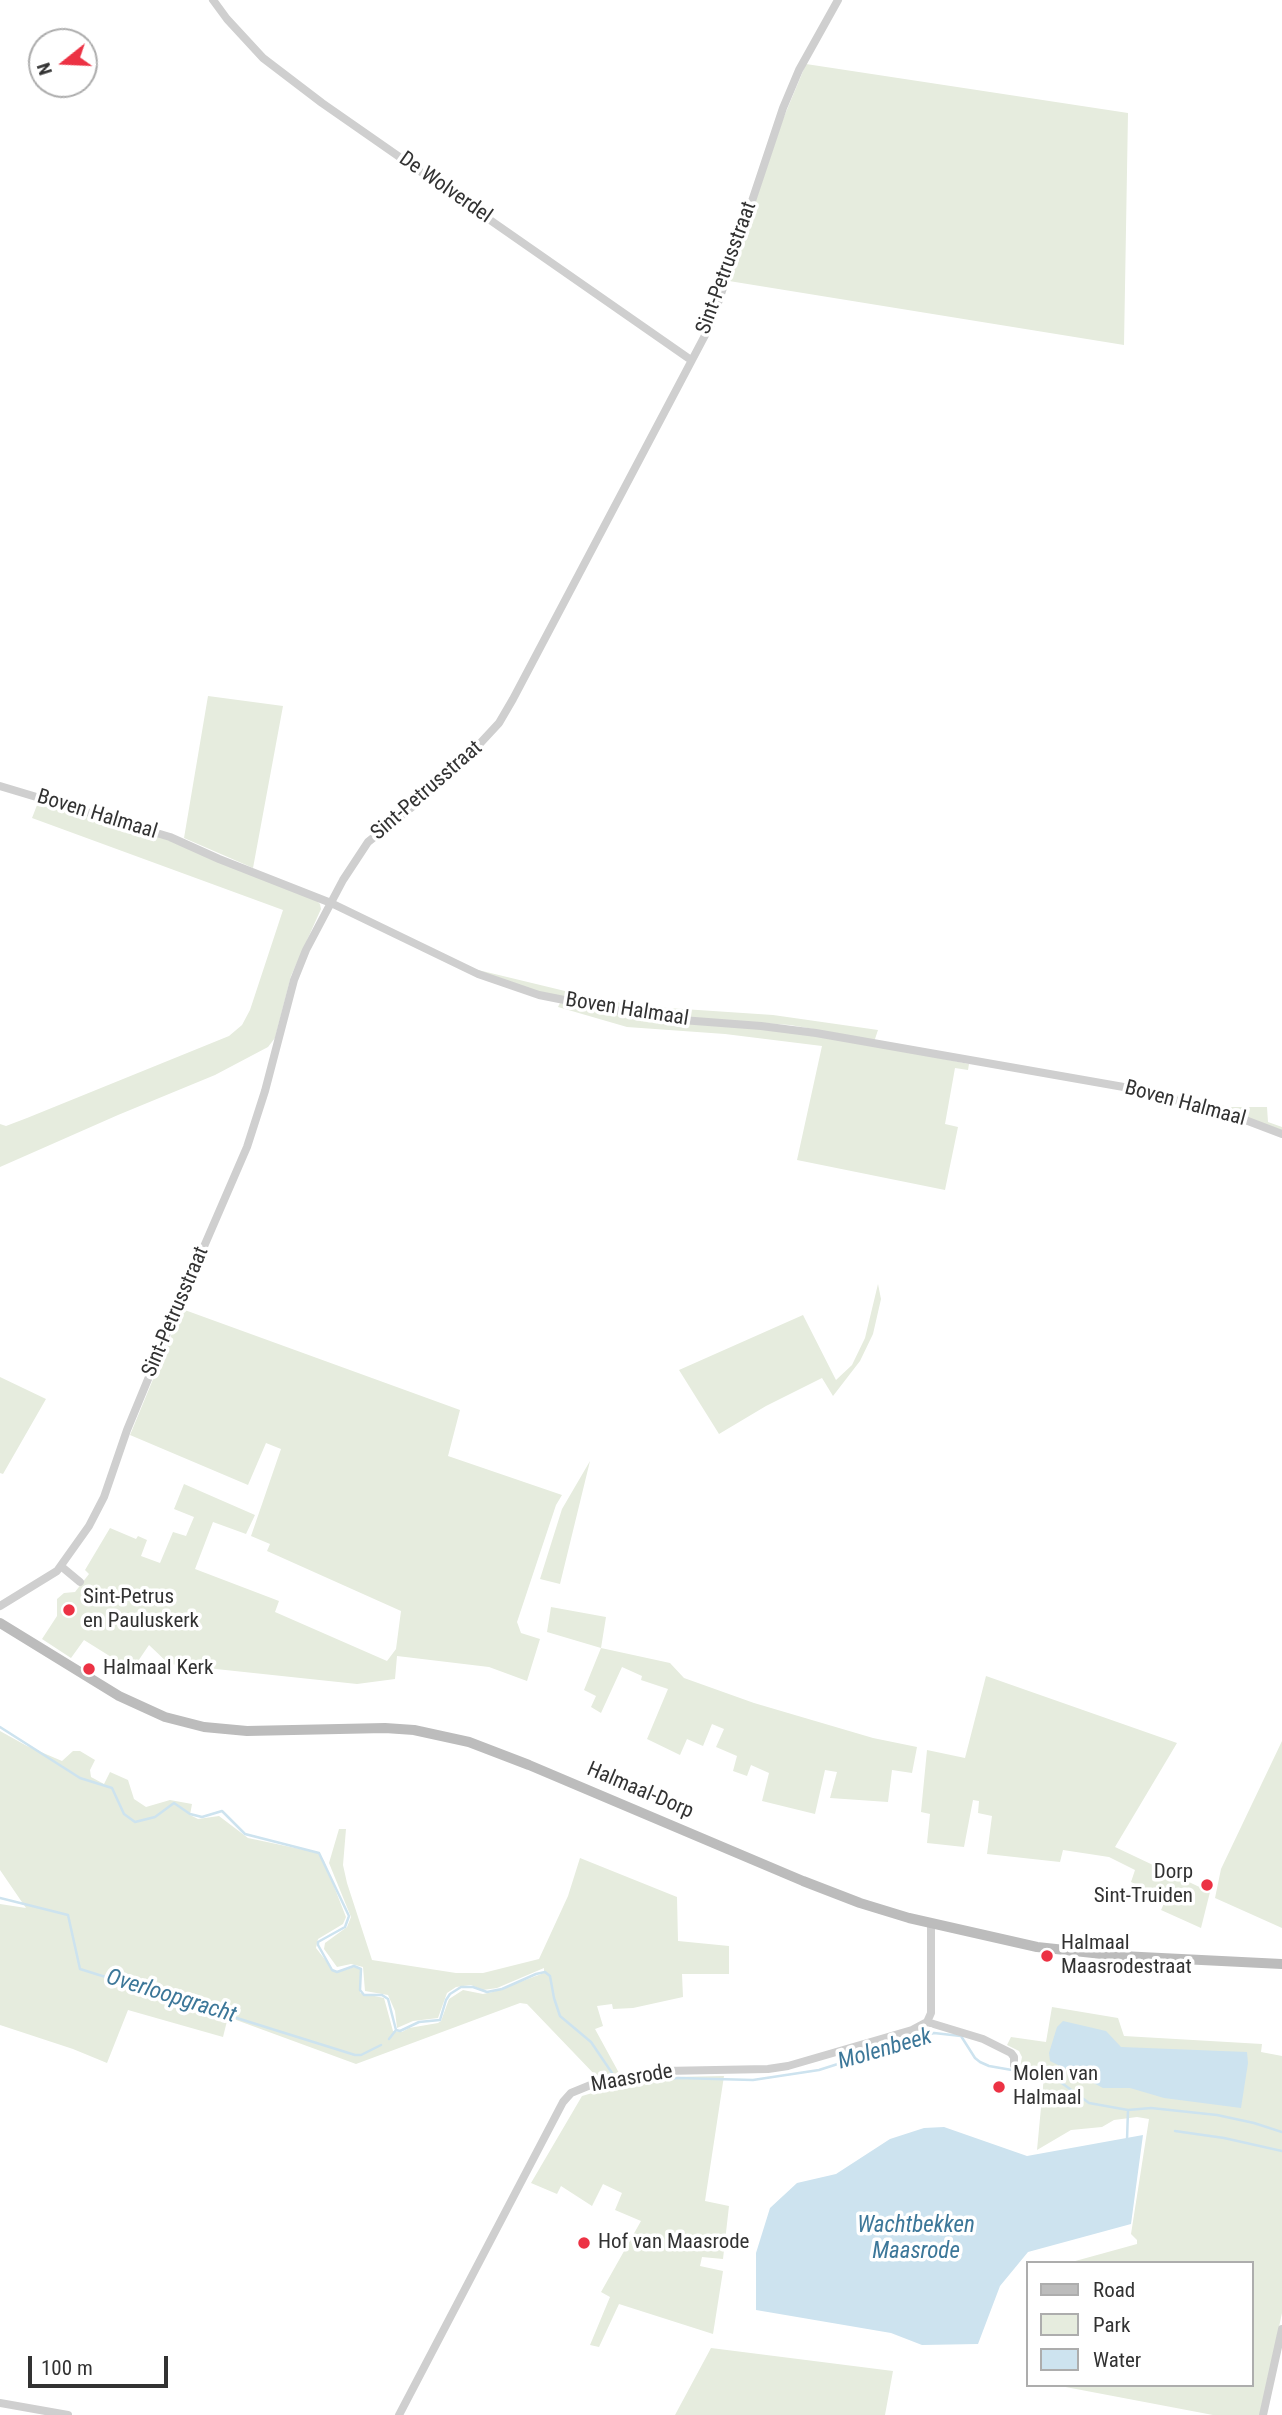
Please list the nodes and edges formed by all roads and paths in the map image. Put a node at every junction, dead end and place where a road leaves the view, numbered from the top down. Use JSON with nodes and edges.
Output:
{"nodes":[{"id":1,"x":213,"y":0,"type":"edge"},
{"id":2,"x":838,"y":0,"type":"edge"},
{"id":3,"x":691,"y":360,"type":"junction"},
{"id":4,"x":0,"y":786,"type":"edge"},
{"id":5,"x":331,"y":903,"type":"junction"},
{"id":6,"x":1282,"y":1134,"type":"edge"},
{"id":7,"x":62,"y":1567,"type":"junction"},
{"id":8,"x":80,"y":1581,"type":"dead end"},
{"id":9,"x":0,"y":1606,"type":"edge"},
{"id":10,"x":0,"y":1623,"type":"edge"},
{"id":11,"x":931,"y":1923,"type":"junction"},
{"id":12,"x":1282,"y":1964,"type":"edge"},
{"id":13,"x":927,"y":2022,"type":"junction"},
{"id":14,"x":1014,"y":2065,"type":"dead end"},
{"id":15,"x":1282,"y":2329,"type":"edge"},
{"id":16,"x":0,"y":2403,"type":"edge"},
{"id":17,"x":68,"y":2415,"type":"edge"},
{"id":18,"x":399,"y":2415,"type":"edge"},
{"id":19,"x":1264,"y":2415,"type":"edge"}],
"edges":[{"from":1,"to":3,"type":"street","name":"De Wolverdel"},
{"from":2,"to":3,"type":"street","name":"Sint-Petrusstraat"},
{"from":3,"to":5,"type":"street","name":"Sint-Petrusstraat"},
{"from":4,"to":5,"type":"street","name":"Boven Halmaal"},
{"from":5,"to":6,"type":"street","name":"Boven Halmaal"},
{"from":5,"to":7,"type":"street","name":"Sint-Petrusstraat"},
{"from":7,"to":8,"type":"street"},
{"from":7,"to":9,"type":"street","name":"Sint-Petrusstraat"},
{"from":10,"to":11,"type":"street","name":"Halmaal-Dorp"},
{"from":11,"to":12,"type":"street","name":"Halmaal-Dorp"},
{"from":11,"to":13,"type":"street"},
{"from":13,"to":14,"type":"street"},
{"from":13,"to":18,"type":"street","name":"Maasrode"},
{"from":15,"to":19,"type":"street"},
{"from":16,"to":17,"type":"street"}]}
